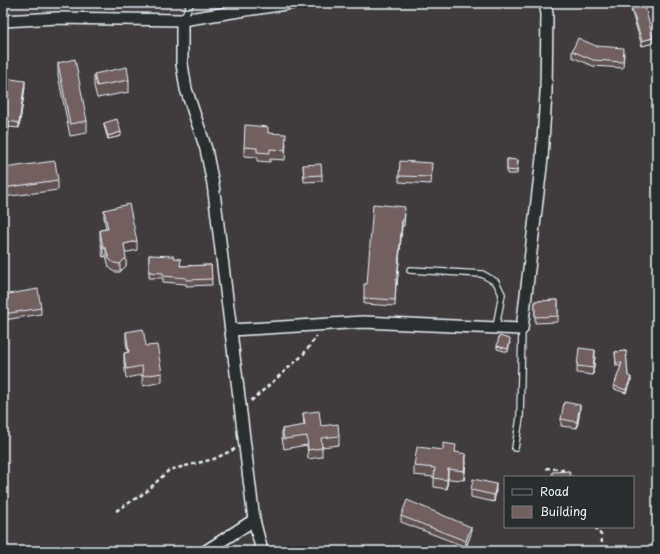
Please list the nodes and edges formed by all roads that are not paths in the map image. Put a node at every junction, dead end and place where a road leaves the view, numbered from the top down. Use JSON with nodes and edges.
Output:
{"nodes":[{"id":1,"x":191,"y":3,"type":"edge"},
{"id":2,"x":292,"y":3,"type":"edge"},
{"id":3,"x":545,"y":3,"type":"edge"},
{"id":4,"x":271,"y":5,"type":"edge"},
{"id":5,"x":182,"y":20,"type":"junction"},
{"id":6,"x":3,"y":21,"type":"edge"},
{"id":7,"x":410,"y":270,"type":"dead end"},
{"id":8,"x":496,"y":327,"type":"junction"},
{"id":9,"x":522,"y":328,"type":"junction"},
{"id":10,"x":231,"y":330,"type":"junction"},
{"id":11,"x":515,"y":448,"type":"dead end"},
{"id":12,"x":254,"y":520,"type":"junction"},
{"id":13,"x":206,"y":551,"type":"edge"},
{"id":14,"x":262,"y":551,"type":"edge"}],
"edges":[{"from":1,"to":5,"type":"lane"},
{"from":2,"to":4,"type":"street"},
{"from":3,"to":9,"type":"street"},
{"from":4,"to":5,"type":"street"},
{"from":5,"to":6,"type":"street"},
{"from":5,"to":10,"type":"street"},
{"from":7,"to":8,"type":"lane"},
{"from":8,"to":9,"type":"street"},
{"from":8,"to":10,"type":"street"},
{"from":9,"to":11,"type":"lane"},
{"from":10,"to":12,"type":"street"},
{"from":12,"to":13,"type":"street"},
{"from":12,"to":14,"type":"street"}]}
